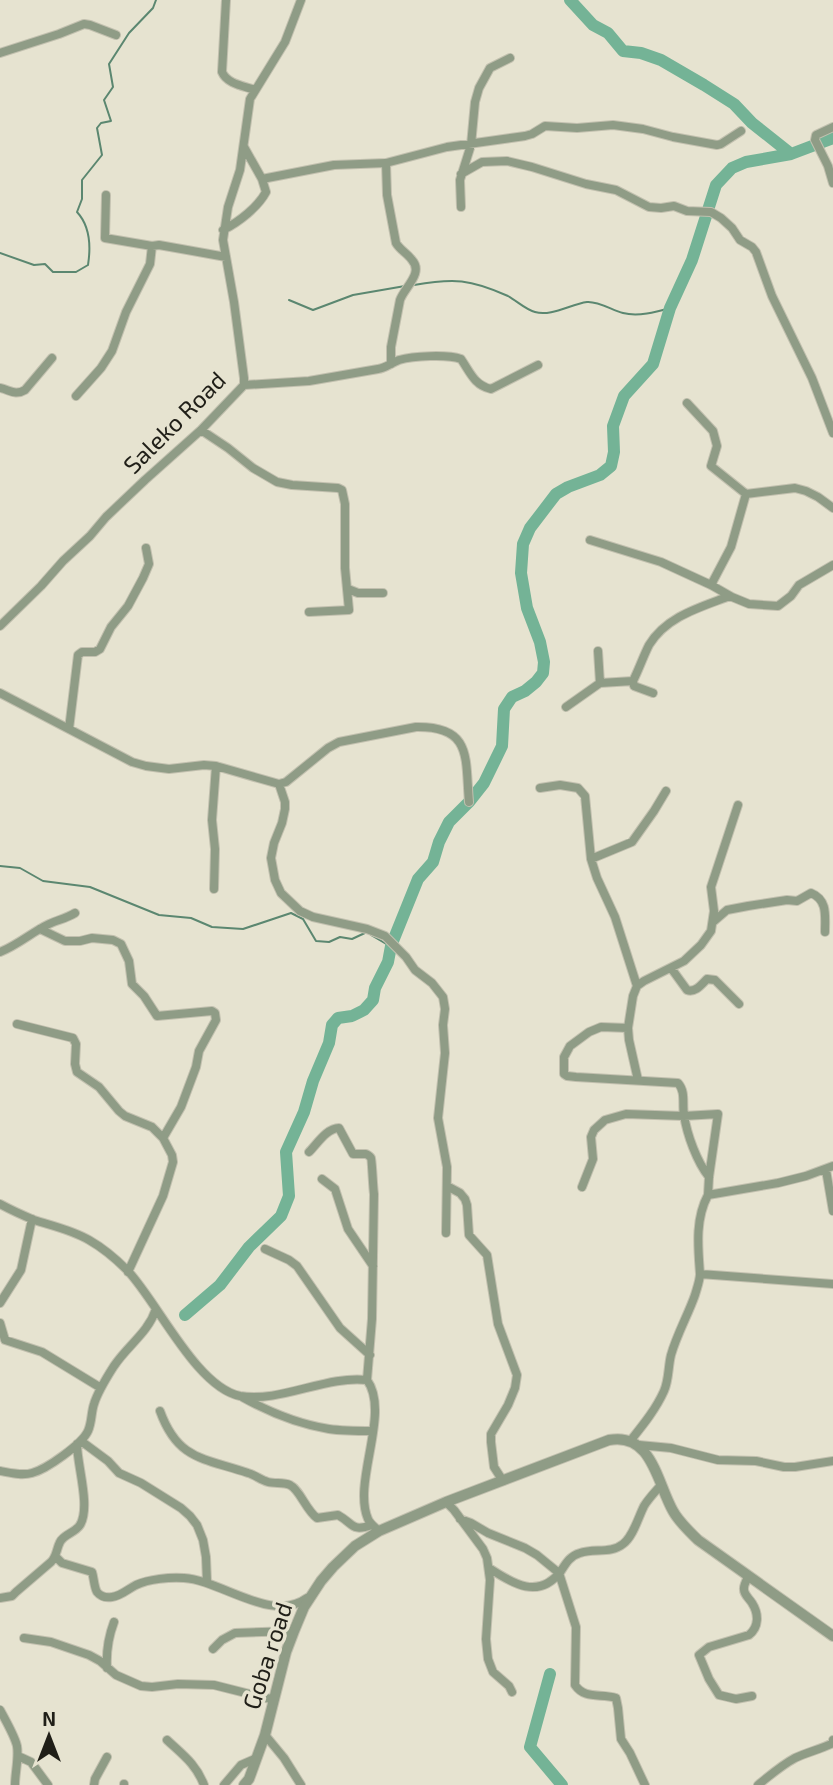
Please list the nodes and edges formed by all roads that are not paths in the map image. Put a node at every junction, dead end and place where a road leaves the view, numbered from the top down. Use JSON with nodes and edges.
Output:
{"nodes":[{"id":1,"x":226,"y":0,"type":"edge"},
{"id":2,"x":301,"y":0,"type":"edge"},
{"id":3,"x":116,"y":35,"type":"dead end"},
{"id":4,"x":0,"y":53,"type":"edge"},
{"id":5,"x":510,"y":58,"type":"dead end"},
{"id":6,"x":255,"y":90,"type":"junction"},
{"id":7,"x":833,"y":127,"type":"edge"},
{"id":8,"x":741,"y":131,"type":"dead end"},
{"id":9,"x":471,"y":145,"type":"junction"},
{"id":10,"x":244,"y":146,"type":"junction"},
{"id":11,"x":386,"y":163,"type":"junction"},
{"id":12,"x":831,"y":166,"type":"edge"},
{"id":13,"x":461,"y":174,"type":"junction"},
{"id":14,"x":262,"y":179,"type":"junction"},
{"id":15,"x":833,"y":183,"type":"edge"},
{"id":16,"x":106,"y":195,"type":"dead end"},
{"id":17,"x":461,"y":207,"type":"dead end"},
{"id":18,"x":223,"y":230,"type":"junction"},
{"id":19,"x":152,"y":246,"type":"junction"},
{"id":20,"x":226,"y":257,"type":"junction"},
{"id":21,"x":52,"y":358,"type":"dead end"},
{"id":22,"x":391,"y":364,"type":"junction"},
{"id":23,"x":538,"y":365,"type":"dead end"},
{"id":24,"x":244,"y":385,"type":"junction"},
{"id":25,"x":0,"y":388,"type":"edge"},
{"id":26,"x":76,"y":396,"type":"dead end"},
{"id":27,"x":687,"y":403,"type":"dead end"},
{"id":28,"x":201,"y":430,"type":"junction"},
{"id":29,"x":833,"y":433,"type":"edge"},
{"id":30,"x":746,"y":494,"type":"junction"},
{"id":31,"x":833,"y":508,"type":"edge"},
{"id":32,"x":590,"y":540,"type":"dead end"},
{"id":33,"x":146,"y":548,"type":"dead end"},
{"id":34,"x":833,"y":565,"type":"edge"},
{"id":35,"x":711,"y":584,"type":"junction"},
{"id":36,"x":348,"y":589,"type":"junction"},
{"id":37,"x":383,"y":593,"type":"dead end"},
{"id":38,"x":732,"y":597,"type":"junction"},
{"id":39,"x":309,"y":612,"type":"dead end"},
{"id":40,"x":0,"y":626,"type":"edge"},
{"id":41,"x":598,"y":651,"type":"dead end"},
{"id":42,"x":633,"y":681,"type":"junction"},
{"id":43,"x":600,"y":683,"type":"junction"},
{"id":44,"x":0,"y":693,"type":"edge"},
{"id":45,"x":653,"y":693,"type":"dead end"},
{"id":46,"x":565,"y":707,"type":"dead end"},
{"id":47,"x":69,"y":729,"type":"junction"},
{"id":48,"x":216,"y":766,"type":"junction"},
{"id":49,"x":279,"y":784,"type":"junction"},
{"id":50,"x":540,"y":788,"type":"dead end"},
{"id":51,"x":666,"y":791,"type":"dead end"},
{"id":52,"x":469,"y":802,"type":"dead end"},
{"id":53,"x":738,"y":805,"type":"dead end"},
{"id":54,"x":591,"y":859,"type":"junction"},
{"id":55,"x":214,"y":889,"type":"dead end"},
{"id":56,"x":75,"y":913,"type":"dead end"},
{"id":57,"x":713,"y":922,"type":"junction"},
{"id":58,"x":40,"y":929,"type":"junction"},
{"id":59,"x":825,"y":932,"type":"dead end"},
{"id":60,"x":0,"y":952,"type":"edge"},
{"id":61,"x":671,"y":968,"type":"junction"},
{"id":62,"x":637,"y":986,"type":"junction"},
{"id":63,"x":739,"y":1004,"type":"dead end"},
{"id":64,"x":18,"y":1024,"type":"dead end"},
{"id":65,"x":628,"y":1028,"type":"junction"},
{"id":66,"x":638,"y":1080,"type":"junction"},
{"id":67,"x":684,"y":1116,"type":"junction"},
{"id":68,"x":163,"y":1138,"type":"junction"},
{"id":69,"x":309,"y":1152,"type":"dead end"},
{"id":70,"x":830,"y":1168,"type":"edge"},
{"id":71,"x":709,"y":1177,"type":"junction"},
{"id":72,"x":322,"y":1179,"type":"dead end"},
{"id":73,"x":447,"y":1186,"type":"junction"},
{"id":74,"x":582,"y":1187,"type":"dead end"},
{"id":75,"x":708,"y":1195,"type":"junction"},
{"id":76,"x":0,"y":1204,"type":"edge"},
{"id":77,"x":833,"y":1211,"type":"edge"},
{"id":78,"x":32,"y":1219,"type":"junction"},
{"id":79,"x":446,"y":1233,"type":"dead end"},
{"id":80,"x":265,"y":1249,"type":"dead end"},
{"id":81,"x":373,"y":1266,"type":"junction"},
{"id":82,"x":128,"y":1272,"type":"junction"},
{"id":83,"x":699,"y":1274,"type":"junction"},
{"id":84,"x":833,"y":1284,"type":"edge"},
{"id":85,"x":0,"y":1303,"type":"edge"},
{"id":86,"x":156,"y":1309,"type":"junction"},
{"id":87,"x":0,"y":1323,"type":"edge"},
{"id":88,"x":370,"y":1355,"type":"junction"},
{"id":89,"x":368,"y":1380,"type":"junction"},
{"id":90,"x":101,"y":1388,"type":"junction"},
{"id":91,"x":240,"y":1396,"type":"junction"},
{"id":92,"x":160,"y":1411,"type":"dead end"},
{"id":93,"x":373,"y":1431,"type":"junction"},
{"id":94,"x":79,"y":1443,"type":"junction"},
{"id":95,"x":635,"y":1443,"type":"junction"},
{"id":96,"x":833,"y":1461,"type":"edge"},
{"id":97,"x":0,"y":1471,"type":"edge"},
{"id":98,"x":503,"y":1481,"type":"junction"},
{"id":99,"x":661,"y":1485,"type":"junction"},
{"id":100,"x":446,"y":1503,"type":"junction"},
{"id":101,"x":460,"y":1519,"type":"junction"},
{"id":102,"x":375,"y":1528,"type":"junction"},
{"id":103,"x":56,"y":1557,"type":"junction"},
{"id":104,"x":489,"y":1568,"type":"junction"},
{"id":105,"x":559,"y":1573,"type":"junction"},
{"id":106,"x":748,"y":1577,"type":"junction"},
{"id":107,"x":207,"y":1582,"type":"junction"},
{"id":108,"x":312,"y":1595,"type":"junction"},
{"id":109,"x":0,"y":1598,"type":"edge"},
{"id":110,"x":114,"y":1622,"type":"dead end"},
{"id":111,"x":294,"y":1631,"type":"junction"},
{"id":112,"x":833,"y":1636,"type":"edge"},
{"id":113,"x":24,"y":1638,"type":"dead end"},
{"id":114,"x":213,"y":1648,"type":"dead end"},
{"id":115,"x":107,"y":1668,"type":"junction"},
{"id":116,"x":512,"y":1692,"type":"dead end"},
{"id":117,"x":752,"y":1696,"type":"dead end"},
{"id":118,"x":274,"y":1699,"type":"junction"},
{"id":119,"x":0,"y":1710,"type":"edge"},
{"id":120,"x":4,"y":1728,"type":"edge"},
{"id":121,"x":265,"y":1735,"type":"junction"},
{"id":122,"x":167,"y":1740,"type":"dead end"},
{"id":123,"x":833,"y":1743,"type":"edge"},
{"id":124,"x":18,"y":1756,"type":"junction"},
{"id":125,"x":107,"y":1757,"type":"dead end"},
{"id":126,"x":257,"y":1758,"type":"junction"},
{"id":127,"x":249,"y":1783,"type":"edge"},
{"id":128,"x":15,"y":1785,"type":"edge"},
{"id":129,"x":48,"y":1785,"type":"edge"},
{"id":130,"x":94,"y":1785,"type":"edge"},
{"id":131,"x":204,"y":1785,"type":"edge"},
{"id":132,"x":224,"y":1785,"type":"edge"},
{"id":133,"x":301,"y":1785,"type":"edge"},
{"id":134,"x":645,"y":1785,"type":"edge"},
{"id":135,"x":758,"y":1785,"type":"edge"}],
"edges":[{"from":1,"to":6,"type":"street"},
{"from":2,"to":6,"type":"street","name":"Saleko Road"},
{"from":3,"to":4,"type":"street"},
{"from":5,"to":9,"type":"street"},
{"from":6,"to":10,"type":"street","name":"Saleko Road"},
{"from":7,"to":12,"type":"street"},
{"from":8,"to":9,"type":"street"},
{"from":9,"to":11,"type":"street"},
{"from":9,"to":13,"type":"street"},
{"from":10,"to":14,"type":"street"},
{"from":10,"to":18,"type":"street","name":"Saleko Road"},
{"from":11,"to":14,"type":"street"},
{"from":11,"to":22,"type":"street"},
{"from":12,"to":15,"type":"street"},
{"from":13,"to":17,"type":"street"},
{"from":13,"to":29,"type":"street"},
{"from":14,"to":18,"type":"street"},
{"from":16,"to":19,"type":"street"},
{"from":18,"to":20,"type":"street","name":"Saleko Road"},
{"from":19,"to":20,"type":"street"},
{"from":19,"to":26,"type":"street"},
{"from":20,"to":24,"type":"street","name":"Saleko Road"},
{"from":21,"to":25,"type":"street"},
{"from":22,"to":23,"type":"street"},
{"from":22,"to":24,"type":"street"},
{"from":24,"to":28,"type":"street","name":"Saleko Road"},
{"from":27,"to":30,"type":"street"},
{"from":28,"to":36,"type":"street"},
{"from":28,"to":40,"type":"street","name":"Saleko Road"},
{"from":30,"to":31,"type":"street"},
{"from":30,"to":35,"type":"street"},
{"from":32,"to":35,"type":"street"},
{"from":33,"to":47,"type":"street"},
{"from":34,"to":38,"type":"street"},
{"from":35,"to":38,"type":"street"},
{"from":36,"to":37,"type":"street"},
{"from":36,"to":39,"type":"street"},
{"from":38,"to":42,"type":"street"},
{"from":41,"to":43,"type":"street"},
{"from":42,"to":43,"type":"street"},
{"from":42,"to":45,"type":"street"},
{"from":43,"to":46,"type":"street"},
{"from":44,"to":47,"type":"street"},
{"from":47,"to":48,"type":"street"},
{"from":48,"to":49,"type":"street"},
{"from":48,"to":55,"type":"street"},
{"from":49,"to":52,"type":"street"},
{"from":49,"to":73,"type":"street"},
{"from":50,"to":54,"type":"street"},
{"from":51,"to":54,"type":"street"},
{"from":53,"to":57,"type":"street"},
{"from":54,"to":62,"type":"street"},
{"from":56,"to":58,"type":"street"},
{"from":57,"to":59,"type":"street"},
{"from":57,"to":61,"type":"street"},
{"from":58,"to":60,"type":"street"},
{"from":58,"to":68,"type":"street"},
{"from":61,"to":62,"type":"street"},
{"from":61,"to":63,"type":"street"},
{"from":62,"to":65,"type":"street"},
{"from":64,"to":68,"type":"street"},
{"from":65,"to":66,"type":"street"},
{"from":65,"to":66,"type":"street"},
{"from":66,"to":67,"type":"street"},
{"from":67,"to":71,"type":"street"},
{"from":67,"to":71,"type":"street"},
{"from":67,"to":74,"type":"street"},
{"from":68,"to":82,"type":"street"},
{"from":69,"to":81,"type":"street"},
{"from":70,"to":75,"type":"street"},
{"from":70,"to":77,"type":"street"},
{"from":71,"to":75,"type":"street"},
{"from":72,"to":81,"type":"street"},
{"from":73,"to":79,"type":"street"},
{"from":73,"to":98,"type":"street"},
{"from":75,"to":83,"type":"street"},
{"from":76,"to":78,"type":"street"},
{"from":78,"to":82,"type":"street"},
{"from":78,"to":85,"type":"street"},
{"from":80,"to":88,"type":"street"},
{"from":81,"to":88,"type":"street"},
{"from":82,"to":86,"type":"street"},
{"from":83,"to":84,"type":"street"},
{"from":83,"to":95,"type":"street"},
{"from":86,"to":90,"type":"street"},
{"from":86,"to":91,"type":"street"},
{"from":87,"to":90,"type":"street"},
{"from":88,"to":89,"type":"street"},
{"from":89,"to":91,"type":"street"},
{"from":89,"to":93,"type":"street"},
{"from":90,"to":94,"type":"street"},
{"from":91,"to":93,"type":"street"},
{"from":92,"to":102,"type":"street"},
{"from":93,"to":102,"type":"street"},
{"from":94,"to":97,"type":"street"},
{"from":94,"to":103,"type":"street"},
{"from":94,"to":107,"type":"street"},
{"from":95,"to":96,"type":"street"},
{"from":95,"to":98,"type":"street","name":"Goba road"},
{"from":95,"to":99,"type":"street"},
{"from":98,"to":100,"type":"street","name":"Goba road"},
{"from":99,"to":105,"type":"street"},
{"from":99,"to":106,"type":"street"},
{"from":100,"to":101,"type":"street"},
{"from":100,"to":102,"type":"street","name":"Goba road"},
{"from":101,"to":104,"type":"street"},
{"from":101,"to":105,"type":"street"},
{"from":102,"to":108,"type":"street","name":"Goba road"},
{"from":103,"to":107,"type":"street"},
{"from":103,"to":109,"type":"street"},
{"from":104,"to":105,"type":"street"},
{"from":104,"to":116,"type":"street"},
{"from":105,"to":134,"type":"street"},
{"from":106,"to":112,"type":"street"},
{"from":106,"to":117,"type":"street"},
{"from":107,"to":108,"type":"street"},
{"from":108,"to":111,"type":"street","name":"Goba road"},
{"from":110,"to":115,"type":"street"},
{"from":111,"to":114,"type":"street"},
{"from":111,"to":118,"type":"street","name":"Goba road"},
{"from":113,"to":115,"type":"street"},
{"from":115,"to":118,"type":"street"},
{"from":118,"to":121,"type":"street","name":"Goba road"},
{"from":119,"to":120,"type":"street"},
{"from":120,"to":124,"type":"street"},
{"from":121,"to":126,"type":"street","name":"Goba road"},
{"from":121,"to":133,"type":"street"},
{"from":122,"to":131,"type":"street"},
{"from":123,"to":135,"type":"street"},
{"from":124,"to":128,"type":"street"},
{"from":124,"to":129,"type":"street"},
{"from":125,"to":130,"type":"street"},
{"from":126,"to":127,"type":"street","name":"Goba road"},
{"from":126,"to":132,"type":"street"}]}
